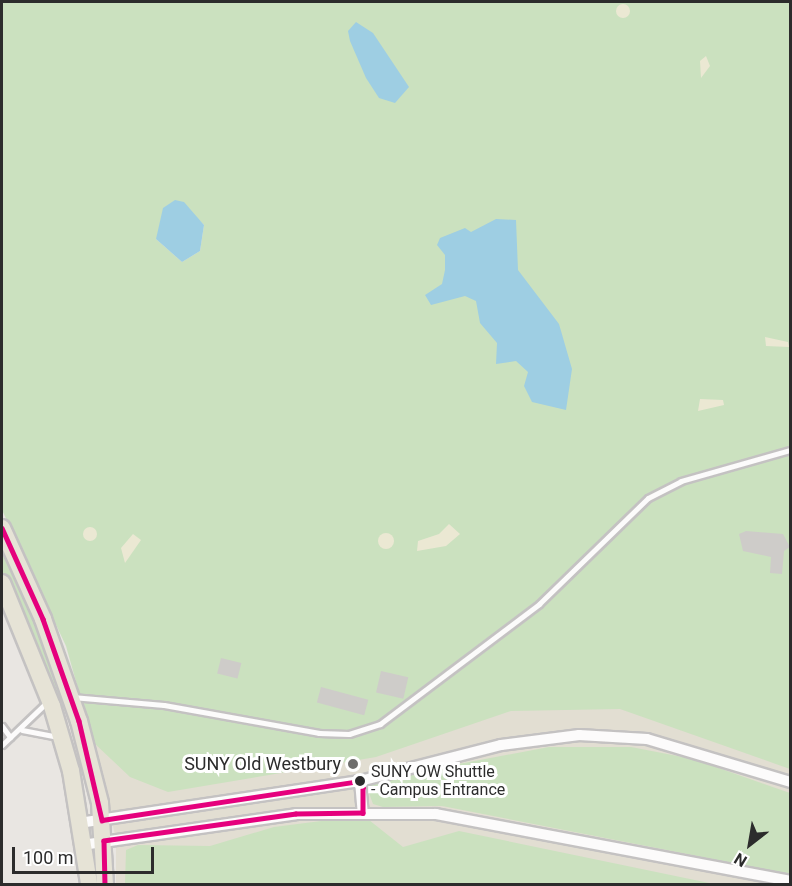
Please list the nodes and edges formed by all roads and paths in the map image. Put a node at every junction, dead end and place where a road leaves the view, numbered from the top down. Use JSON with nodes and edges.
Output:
{"nodes":[{"id":1,"x":790,"y":450,"type":"edge"},
{"id":2,"x":2,"y":528,"type":"edge"},
{"id":3,"x":2,"y":583,"type":"edge"},
{"id":4,"x":71,"y":696,"type":"junction"},
{"id":5,"x":49,"y":699,"type":"junction"},
{"id":6,"x":2,"y":726,"type":"edge"},
{"id":7,"x":22,"y":730,"type":"junction"},
{"id":8,"x":10,"y":737,"type":"junction"},
{"id":9,"x":61,"y":739,"type":"junction"},
{"id":10,"x":2,"y":745,"type":"edge"},
{"id":11,"x":360,"y":781,"type":"junction"},
{"id":12,"x":790,"y":782,"type":"edge"},
{"id":13,"x":363,"y":813,"type":"junction"},
{"id":14,"x":102,"y":820,"type":"junction"},
{"id":15,"x":79,"y":823,"type":"junction"},
{"id":16,"x":104,"y":841,"type":"junction"},
{"id":17,"x":82,"y":845,"type":"junction"},
{"id":18,"x":790,"y":881,"type":"edge"},
{"id":19,"x":89,"y":885,"type":"edge"},
{"id":20,"x":105,"y":885,"type":"edge"}],
"edges":[{"from":1,"to":4,"type":"lane"},
{"from":2,"to":4,"type":"main road"},
{"from":3,"to":5,"type":"main road"},
{"from":4,"to":14,"type":"main road"},
{"from":5,"to":7,"type":"lane"},
{"from":5,"to":9,"type":"main road"},
{"from":6,"to":8,"type":"lane"},
{"from":7,"to":8,"type":"lane"},
{"from":7,"to":9,"type":"lane"},
{"from":8,"to":10,"type":"lane"},
{"from":9,"to":15,"type":"main road"},
{"from":11,"to":12,"type":"street"},
{"from":11,"to":13,"type":"street"},
{"from":11,"to":14,"type":"street"},
{"from":13,"to":16,"type":"street"},
{"from":13,"to":18,"type":"street"},
{"from":14,"to":15,"type":"street"},
{"from":14,"to":16,"type":"main road"},
{"from":15,"to":17,"type":"main road"},
{"from":16,"to":17,"type":"street"},
{"from":16,"to":20,"type":"main road"},
{"from":17,"to":19,"type":"main road"}]}
